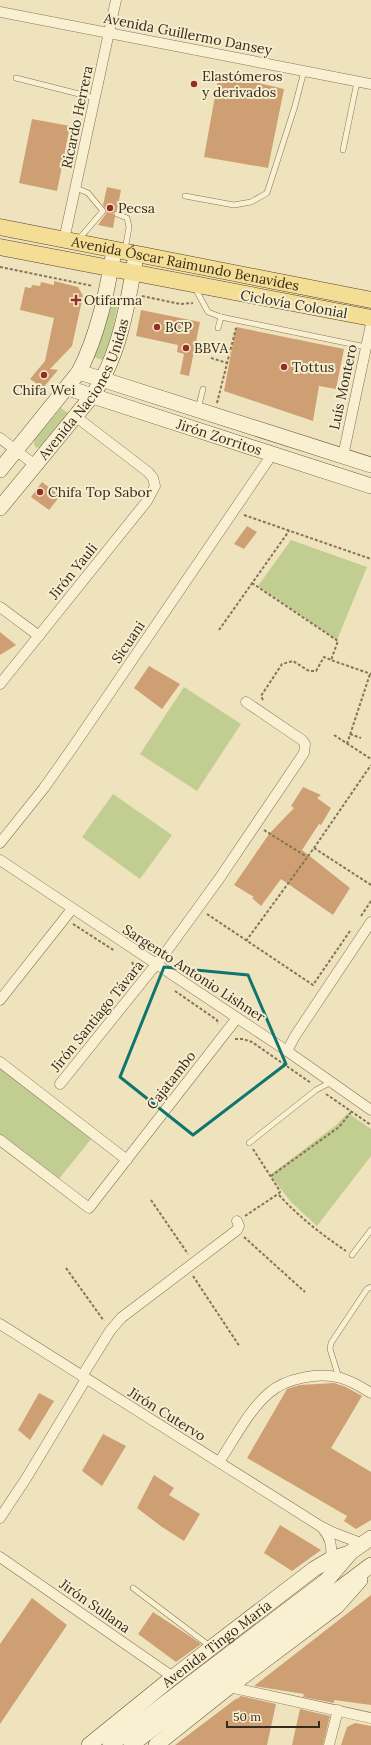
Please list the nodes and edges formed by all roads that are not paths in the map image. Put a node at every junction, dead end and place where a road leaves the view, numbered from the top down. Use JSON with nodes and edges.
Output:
{"nodes":[{"id":1,"x":116,"y":0,"type":"edge"},
{"id":2,"x":0,"y":12,"type":"edge"},
{"id":3,"x":110,"y":33,"type":"junction"},
{"id":4,"x":304,"y":71,"type":"junction"},
{"id":5,"x":16,"y":78,"type":"dead end"},
{"id":6,"x":357,"y":82,"type":"junction"},
{"id":7,"x":371,"y":82,"type":"edge"},
{"id":8,"x":95,"y":98,"type":"junction"},
{"id":9,"x":343,"y":150,"type":"dead end"},
{"id":10,"x":76,"y":188,"type":"junction"},
{"id":11,"x":185,"y":196,"type":"dead end"},
{"id":12,"x":118,"y":214,"type":"dead end"},
{"id":13,"x":0,"y":227,"type":"edge"},
{"id":14,"x":70,"y":241,"type":"junction"},
{"id":15,"x":0,"y":247,"type":"edge"},
{"id":16,"x":125,"y":253,"type":"junction"},
{"id":17,"x":111,"y":269,"type":"junction"},
{"id":18,"x":133,"y":273,"type":"junction"},
{"id":19,"x":194,"y":285,"type":"junction"},
{"id":20,"x":371,"y":300,"type":"edge"},
{"id":21,"x":221,"y":317,"type":"junction"},
{"id":22,"x":371,"y":318,"type":"edge"},
{"id":23,"x":371,"y":324,"type":"edge"},
{"id":24,"x":218,"y":328,"type":"dead end"},
{"id":25,"x":366,"y":347,"type":"junction"},
{"id":26,"x":80,"y":372,"type":"junction"},
{"id":27,"x":102,"y":379,"type":"junction"},
{"id":28,"x":68,"y":388,"type":"junction"},
{"id":29,"x":203,"y":389,"type":"dead end"},
{"id":30,"x":92,"y":396,"type":"junction"},
{"id":31,"x":198,"y":410,"type":"junction"},
{"id":32,"x":75,"y":416,"type":"junction"},
{"id":33,"x":0,"y":438,"type":"edge"},
{"id":34,"x":273,"y":453,"type":"junction"},
{"id":35,"x":9,"y":455,"type":"edge"},
{"id":36,"x":343,"y":456,"type":"junction"},
{"id":37,"x":35,"y":465,"type":"junction"},
{"id":38,"x":371,"y":465,"type":"edge"},
{"id":39,"x":0,"y":470,"type":"edge"},
{"id":40,"x":371,"y":486,"type":"edge"},
{"id":41,"x":0,"y":508,"type":"edge"},
{"id":42,"x":0,"y":607,"type":"edge"},
{"id":43,"x":39,"y":636,"type":"junction"},
{"id":44,"x":0,"y":684,"type":"edge"},
{"id":45,"x":246,"y":702,"type":"dead end"},
{"id":46,"x":0,"y":843,"type":"edge"},
{"id":47,"x":0,"y":860,"type":"edge"},
{"id":48,"x":72,"y":909,"type":"junction"},
{"id":49,"x":371,"y":922,"type":"edge"},
{"id":50,"x":156,"y":965,"type":"junction"},
{"id":51,"x":0,"y":1000,"type":"edge"},
{"id":52,"x":237,"y":1018,"type":"junction"},
{"id":53,"x":287,"y":1051,"type":"junction"},
{"id":54,"x":0,"y":1062,"type":"edge"},
{"id":55,"x":331,"y":1082,"type":"junction"},
{"id":56,"x":60,"y":1084,"type":"dead end"},
{"id":57,"x":371,"y":1110,"type":"edge"},
{"id":58,"x":0,"y":1140,"type":"edge"},
{"id":59,"x":249,"y":1143,"type":"road end"},
{"id":60,"x":127,"y":1160,"type":"junction"},
{"id":61,"x":237,"y":1226,"type":"road end"},
{"id":62,"x":371,"y":1230,"type":"edge"},
{"id":63,"x":352,"y":1255,"type":"road end"},
{"id":64,"x":371,"y":1286,"type":"edge"},
{"id":65,"x":0,"y":1324,"type":"edge"},
{"id":66,"x":84,"y":1378,"type":"junction"},
{"id":67,"x":340,"y":1378,"type":"junction"},
{"id":68,"x":371,"y":1393,"type":"edge"},
{"id":69,"x":219,"y":1462,"type":"junction"},
{"id":70,"x":0,"y":1518,"type":"edge"},
{"id":71,"x":320,"y":1526,"type":"junction"},
{"id":72,"x":362,"y":1545,"type":"edge"},
{"id":73,"x":0,"y":1557,"type":"edge"},
{"id":74,"x":331,"y":1559,"type":"junction"},
{"id":75,"x":371,"y":1566,"type":"edge"},
{"id":76,"x":133,"y":1588,"type":"dead end"},
{"id":77,"x":212,"y":1648,"type":"junction"},
{"id":78,"x":173,"y":1677,"type":"junction"},
{"id":79,"x":229,"y":1687,"type":"junction"},
{"id":80,"x":338,"y":1710,"type":"junction"},
{"id":81,"x":371,"y":1718,"type":"edge"},
{"id":82,"x":89,"y":1745,"type":"edge"},
{"id":83,"x":110,"y":1745,"type":"edge"},
{"id":84,"x":131,"y":1745,"type":"edge"},
{"id":85,"x":156,"y":1745,"type":"edge"},
{"id":86,"x":329,"y":1745,"type":"edge"}],
"edges":[{"from":1,"to":3,"type":"street","name":"Ricardo Herrera"},
{"from":2,"to":3,"type":"street","name":"Avenida Guillermo Dansey"},
{"from":3,"to":4,"type":"street","name":"Avenida Guillermo Dansey"},
{"from":3,"to":8,"type":"street","name":"Ricardo Herrera"},
{"from":4,"to":6,"type":"street","name":"Avenida Guillermo Dansey"},
{"from":4,"to":11,"type":"lane"},
{"from":5,"to":8,"type":"lane"},
{"from":6,"to":7,"type":"street","name":"Avenida Guillermo Dansey"},
{"from":6,"to":9,"type":"lane"},
{"from":8,"to":10,"type":"street","name":"Ricardo Herrera"},
{"from":10,"to":14,"type":"street","name":"Ricardo Herrera"},
{"from":10,"to":14,"type":"lane"},
{"from":12,"to":16,"type":"lane"},
{"from":13,"to":14,"type":"main road","name":"Avenida Óscar Raimundo Benavides"},
{"from":14,"to":16,"type":"main road","name":"Avenida Óscar Raimundo Benavides"},
{"from":15,"to":17,"type":"main road","name":"Avenida Óscar Raimundo Benavides"},
{"from":16,"to":17,"type":"main road","name":"Avenida Naciones Unidas"},
{"from":16,"to":18,"type":"main road","name":"Avenida Naciones Unidas"},
{"from":16,"to":20,"type":"main road","name":"Avenida Óscar Raimundo Benavides"},
{"from":17,"to":18,"type":"main road","name":"Avenida Óscar Raimundo Benavides"},
{"from":17,"to":26,"type":"main road","name":"Avenida Naciones Unidas"},
{"from":18,"to":19,"type":"main road","name":"Avenida Óscar Raimundo Benavides"},
{"from":18,"to":27,"type":"main road","name":"Avenida Naciones Unidas"},
{"from":19,"to":21,"type":"lane"},
{"from":19,"to":22,"type":"main road","name":"Avenida Óscar Raimundo Benavides"},
{"from":21,"to":24,"type":"lane"},
{"from":21,"to":25,"type":"lane"},
{"from":23,"to":25,"type":"street","name":"Luís Montero"},
{"from":25,"to":36,"type":"street","name":"Luís Montero"},
{"from":26,"to":27,"type":"main road","name":"Jirón Zorritos"},
{"from":26,"to":28,"type":"main road","name":"Avenida Naciones Unidas"},
{"from":27,"to":30,"type":"main road","name":"Avenida Naciones Unidas"},
{"from":27,"to":31,"type":"main road","name":"Jirón Zorritos"},
{"from":28,"to":30,"type":"main road","name":"Jirón Zorritos"},
{"from":28,"to":35,"type":"main road","name":"Avenida Naciones Unidas"},
{"from":29,"to":31,"type":"lane"},
{"from":30,"to":32,"type":"main road","name":"Avenida Naciones Unidas"},
{"from":30,"to":34,"type":"main road","name":"Jirón Zorritos"},
{"from":31,"to":36,"type":"main road","name":"Jirón Zorritos"},
{"from":32,"to":37,"type":"main road","name":"Avenida Naciones Unidas"},
{"from":32,"to":43,"type":"street","name":"Jirón Yauli"},
{"from":33,"to":35,"type":"street"},
{"from":34,"to":40,"type":"main road","name":"Jirón Zorritos"},
{"from":34,"to":46,"type":"street","name":"Sicuani"},
{"from":35,"to":37,"type":"street"},
{"from":35,"to":39,"type":"main road","name":"Avenida Naciones Unidas"},
{"from":36,"to":38,"type":"main road","name":"Jirón Zorritos"},
{"from":37,"to":41,"type":"main road","name":"Avenida Naciones Unidas"},
{"from":42,"to":43,"type":"street"},
{"from":43,"to":44,"type":"street","name":"Jirón Yauli"},
{"from":45,"to":50,"type":"street","name":"Jirón Santiago Távara"},
{"from":47,"to":48,"type":"street","name":"Sargento Antonio Lishner"},
{"from":48,"to":50,"type":"street","name":"Sargento Antonio Lishner"},
{"from":48,"to":51,"type":"street"},
{"from":49,"to":53,"type":"street"},
{"from":50,"to":52,"type":"street","name":"Sargento Antonio Lishner"},
{"from":50,"to":56,"type":"street","name":"Jirón Santiago Távara"},
{"from":52,"to":53,"type":"street","name":"Sargento Antonio Lishner"},
{"from":52,"to":60,"type":"street","name":"Cajatambo"},
{"from":53,"to":55,"type":"street","name":"Sargento Antonio Lishner"},
{"from":54,"to":60,"type":"street"},
{"from":55,"to":57,"type":"street","name":"Sargento Antonio Lishner"},
{"from":55,"to":59,"type":"lane"},
{"from":58,"to":60,"type":"street","name":"Cajatambo"},
{"from":61,"to":66,"type":"street"},
{"from":62,"to":63,"type":"lane"},
{"from":64,"to":67,"type":"lane"},
{"from":65,"to":66,"type":"street","name":"Jirón Cutervo"},
{"from":66,"to":69,"type":"street","name":"Jirón Cutervo"},
{"from":66,"to":70,"type":"street"},
{"from":67,"to":68,"type":"street"},
{"from":67,"to":69,"type":"street"},
{"from":69,"to":71,"type":"street","name":"Jirón Cutervo"},
{"from":71,"to":72,"type":"street","name":"Jirón Cutervo"},
{"from":71,"to":74,"type":"street","name":"Jirón Cutervo"},
{"from":72,"to":74,"type":"main road","name":"Avenida Tingo María"},
{"from":72,"to":83,"type":"main road","name":"Avenida Tingo María"},
{"from":73,"to":78,"type":"street","name":"Jirón Sullana"},
{"from":74,"to":77,"type":"main road","name":"Avenida Tingo María"},
{"from":75,"to":79,"type":"main road","name":"Avenida Tingo María"},
{"from":75,"to":84,"type":"main road","name":"Avenida Tingo María"},
{"from":76,"to":77,"type":"lane"},
{"from":77,"to":78,"type":"main road","name":"Avenida Tingo María"},
{"from":78,"to":82,"type":"main road","name":"Avenida Tingo María"},
{"from":79,"to":80,"type":"street"},
{"from":79,"to":85,"type":"main road","name":"Avenida Tingo María"},
{"from":80,"to":81,"type":"street"},
{"from":80,"to":86,"type":"street"}]}
